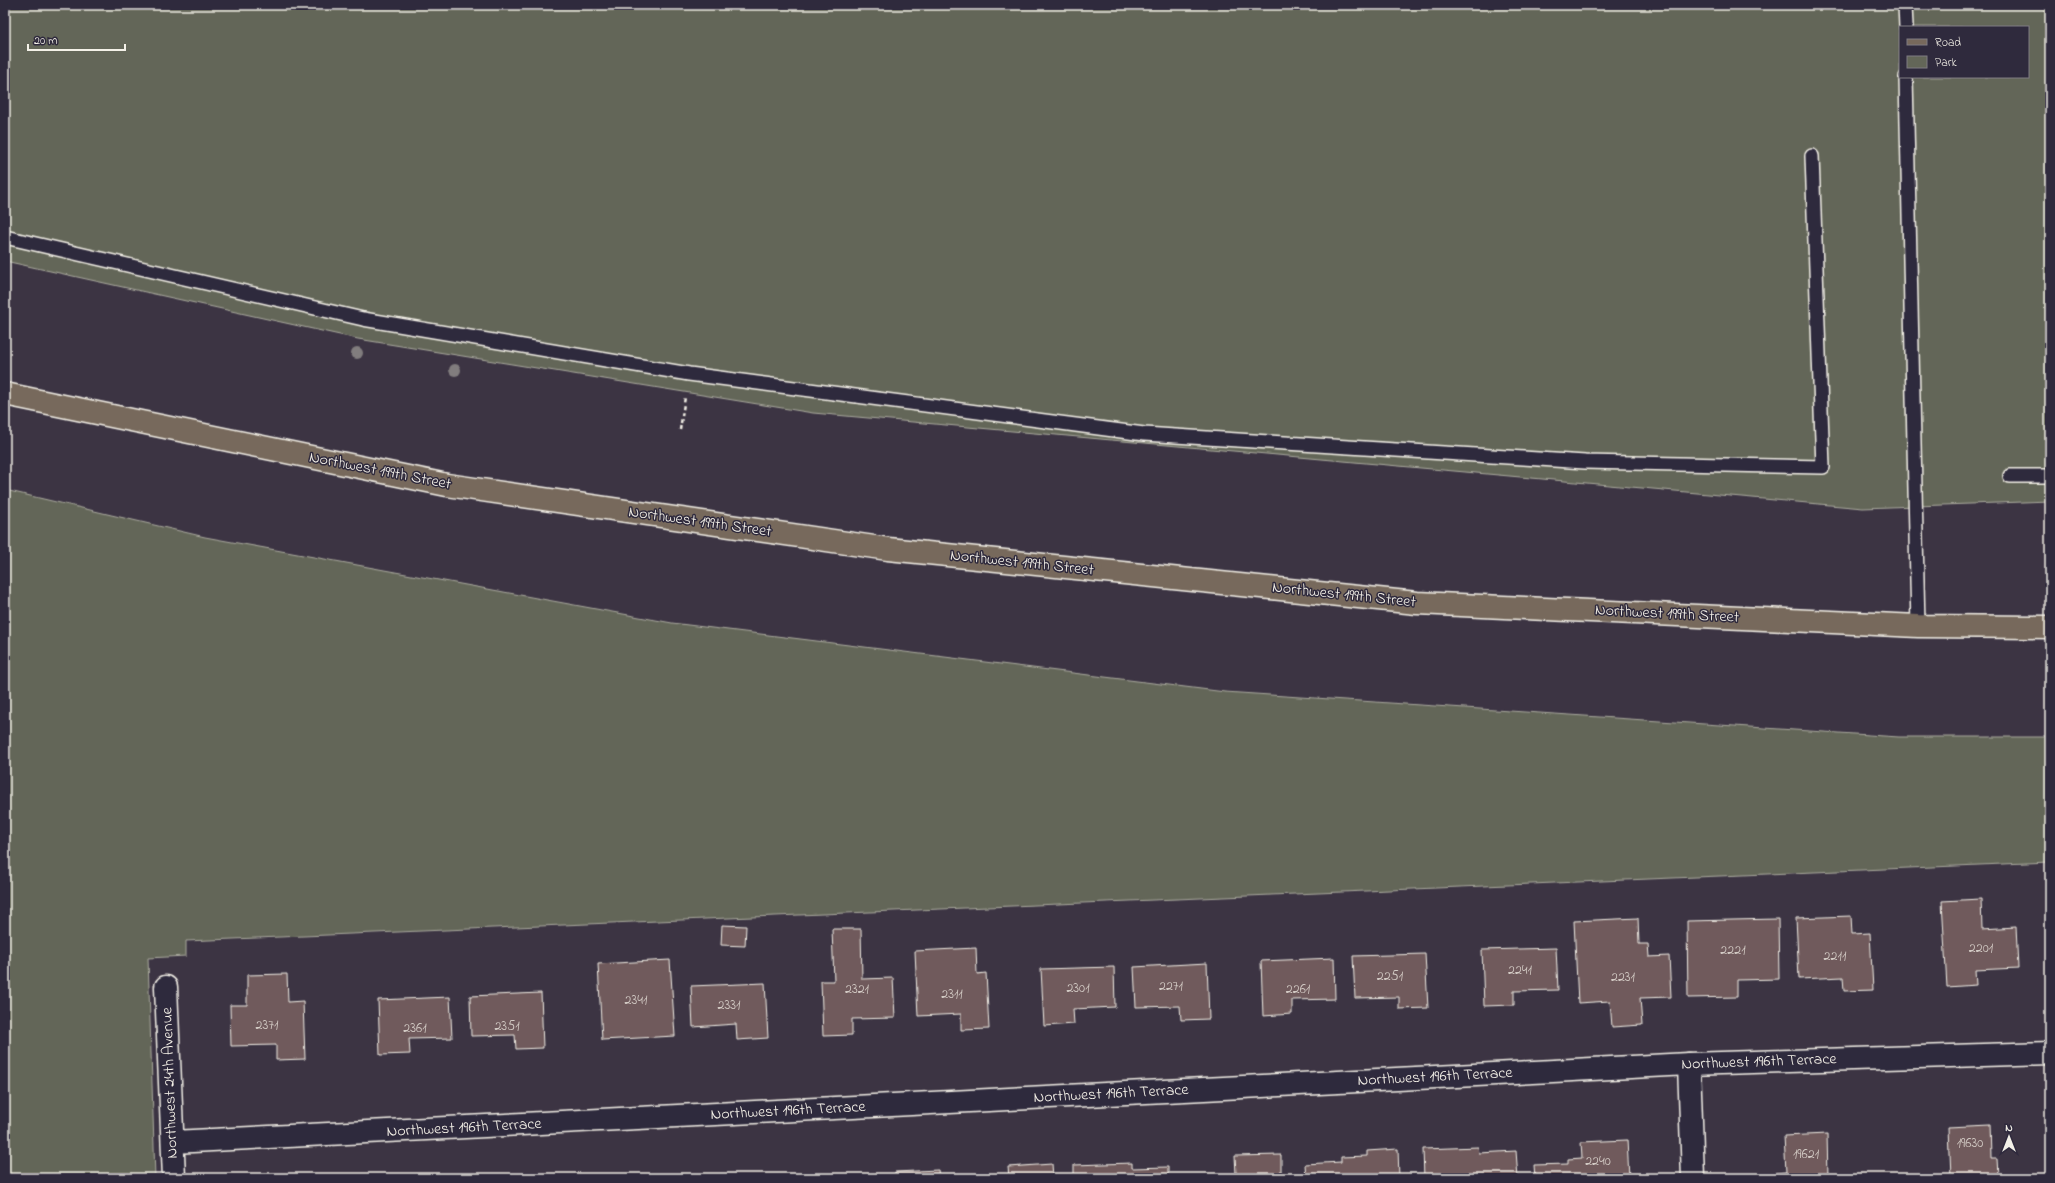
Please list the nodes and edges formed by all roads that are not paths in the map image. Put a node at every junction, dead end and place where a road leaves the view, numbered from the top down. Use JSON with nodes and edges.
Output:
{"nodes":[{"id":1,"x":1905,"y":5,"type":"edge"},
{"id":2,"x":1906,"y":26,"type":"edge"},
{"id":3,"x":1906,"y":78,"type":"edge"},
{"id":4,"x":1812,"y":156,"type":"dead end"},
{"id":5,"x":5,"y":237,"type":"edge"},
{"id":6,"x":5,"y":394,"type":"edge"},
{"id":7,"x":2010,"y":476,"type":"dead end"},
{"id":8,"x":2050,"y":476,"type":"edge"},
{"id":9,"x":1918,"y":626,"type":"junction"},
{"id":10,"x":2050,"y":627,"type":"edge"},
{"id":11,"x":166,"y":988,"type":"dead end"},
{"id":12,"x":2050,"y":1053,"type":"edge"},
{"id":13,"x":1689,"y":1064,"type":"junction"},
{"id":14,"x":173,"y":1142,"type":"junction"},
{"id":15,"x":174,"y":1178,"type":"edge"},
{"id":16,"x":1693,"y":1178,"type":"edge"}],
"edges":[{"from":1,"to":2,"type":"lane"},
{"from":3,"to":9,"type":"lane"},
{"from":4,"to":5,"type":"lane"},
{"from":6,"to":9,"type":"main road","name":"Northwest 199th Street"},
{"from":7,"to":8,"type":"lane"},
{"from":9,"to":10,"type":"main road","name":"Northwest 199th Street"},
{"from":11,"to":14,"type":"street","name":"Northwest 24th Avenue"},
{"from":12,"to":13,"type":"street","name":"Northwest 196th Terrace"},
{"from":13,"to":14,"type":"street","name":"Northwest 196th Terrace"},
{"from":13,"to":16,"type":"street"},
{"from":14,"to":15,"type":"street","name":"Northwest 24th Avenue"}]}
